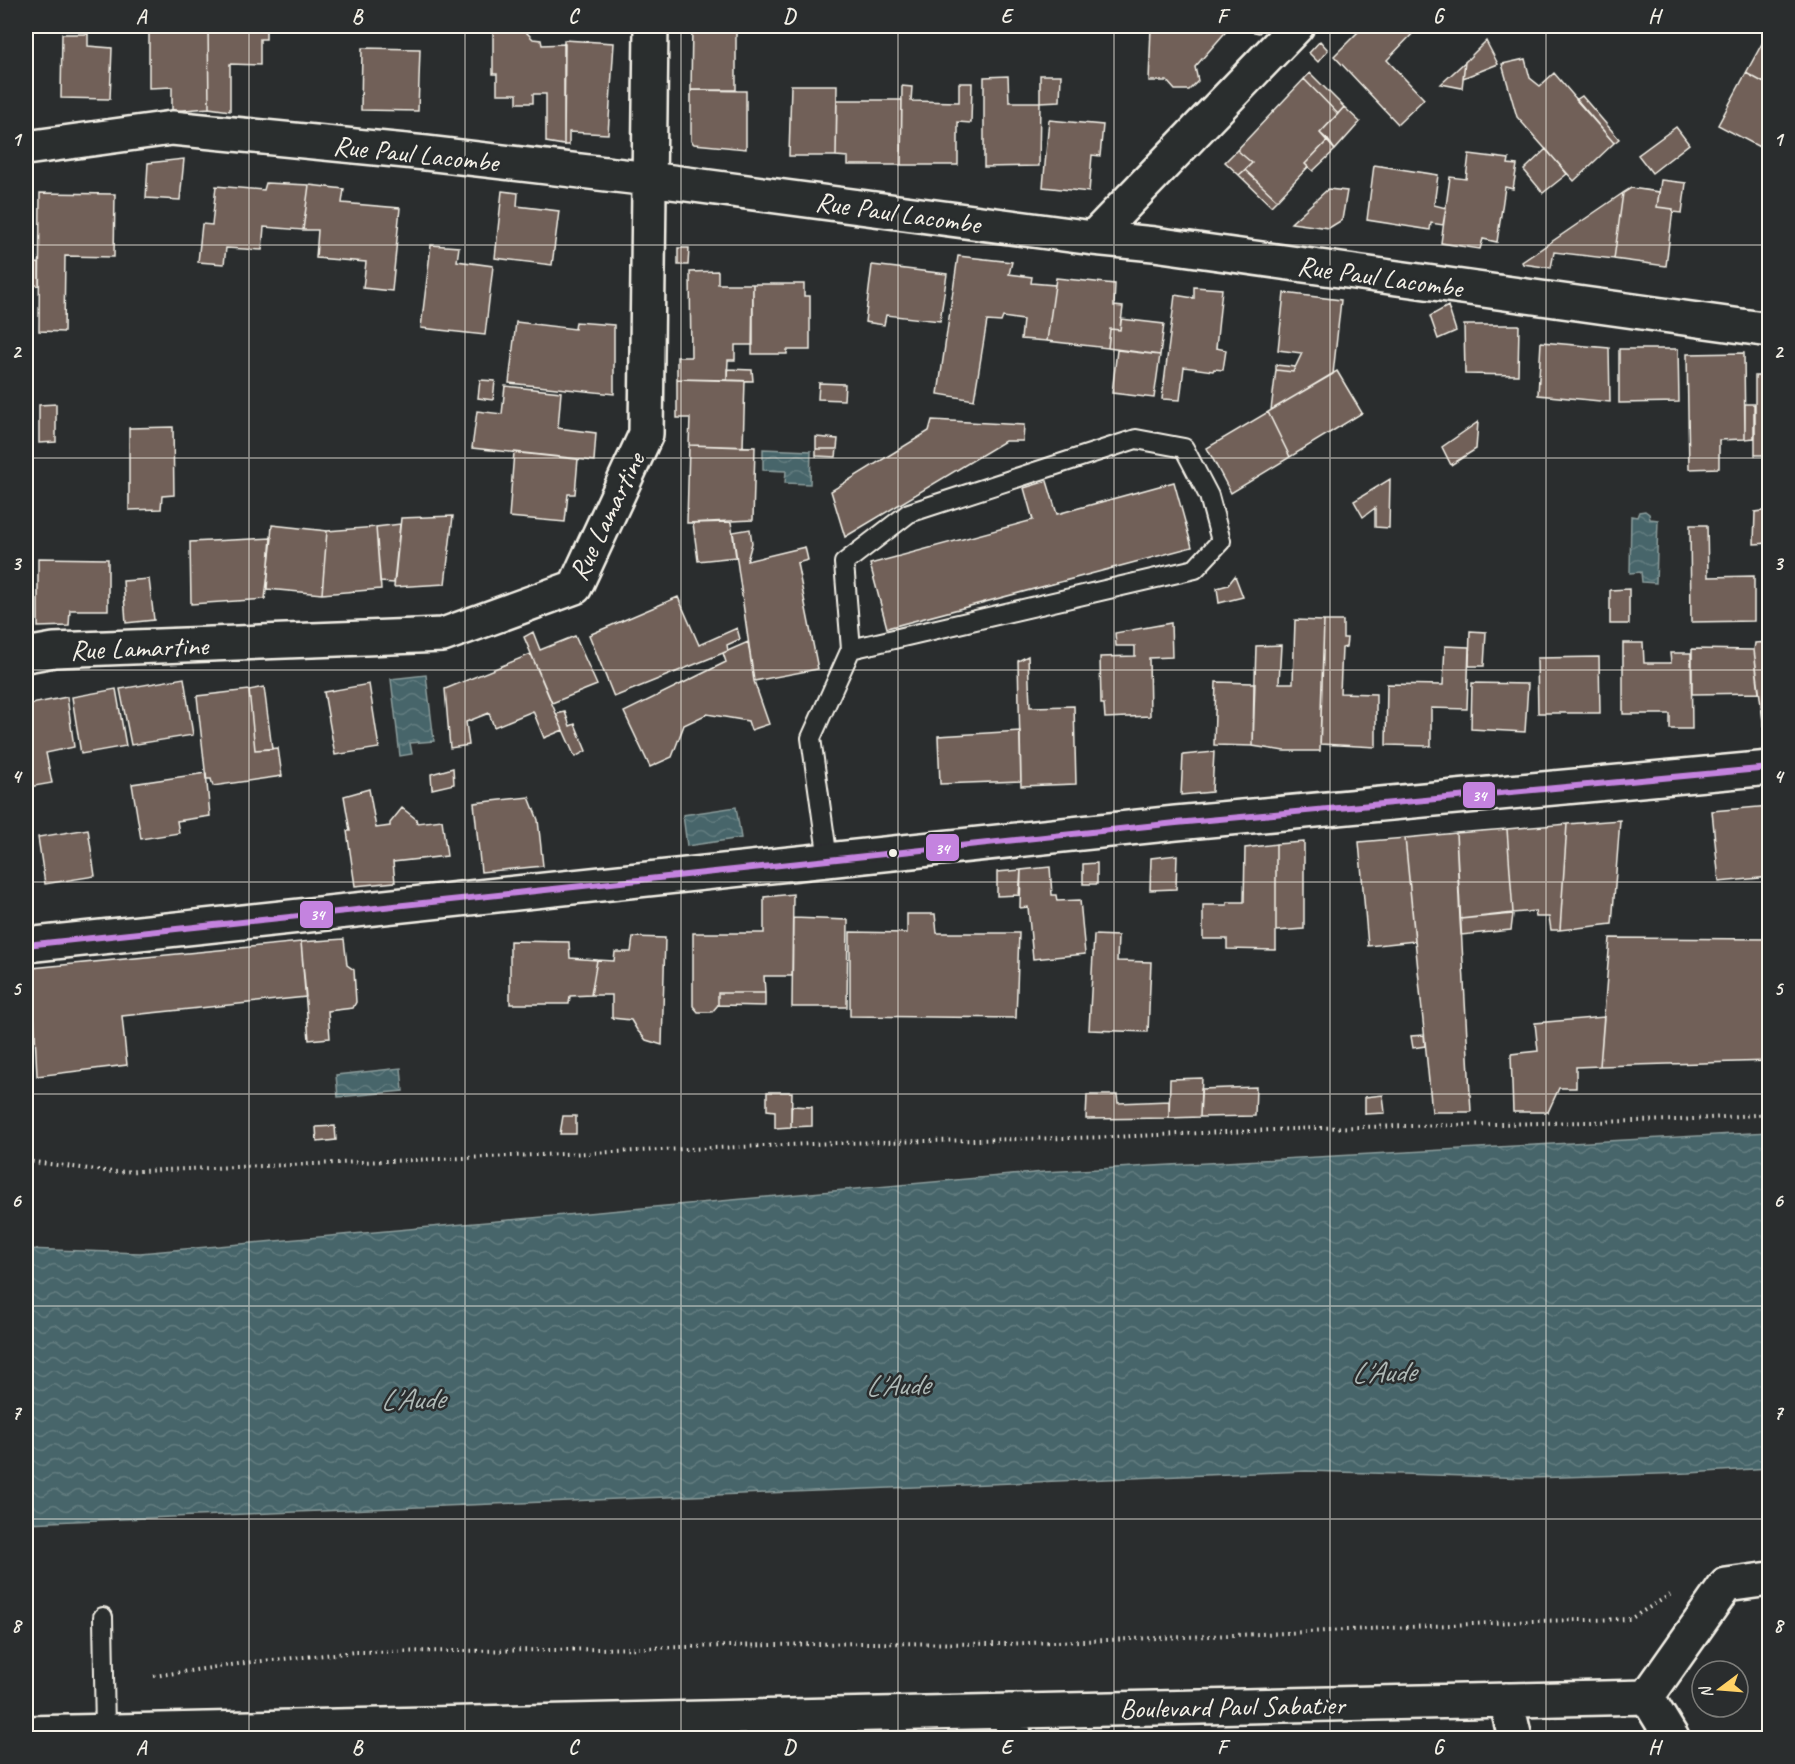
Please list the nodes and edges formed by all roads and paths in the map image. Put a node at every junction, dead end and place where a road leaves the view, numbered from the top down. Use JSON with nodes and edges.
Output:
{"nodes":[{"id":1,"x":651,"y":26,"type":"edge"},
{"id":2,"x":1297,"y":26,"type":"edge"},
{"id":3,"x":26,"y":148,"type":"edge"},
{"id":4,"x":649,"y":179,"type":"junction"},
{"id":5,"x":1093,"y":238,"type":"junction"},
{"id":6,"x":1770,"y":330,"type":"edge"},
{"id":7,"x":851,"y":649,"type":"junction"},
{"id":8,"x":26,"y":655,"type":"edge"},
{"id":9,"x":1770,"y":768,"type":"edge"},
{"id":10,"x":828,"y":860,"type":"junction"},
{"id":11,"x":26,"y":945,"type":"edge"},
{"id":12,"x":1770,"y":1114,"type":"edge"},
{"id":13,"x":26,"y":1161,"type":"edge"},
{"id":14,"x":1770,"y":1579,"type":"edge"},
{"id":15,"x":1657,"y":1604,"type":"dead end"},
{"id":16,"x":103,"y":1617,"type":"dead end"},
{"id":17,"x":153,"y":1676,"type":"dead end"},
{"id":18,"x":1647,"y":1697,"type":"junction"},
{"id":19,"x":1506,"y":1700,"type":"junction"},
{"id":20,"x":1012,"y":1725,"type":"edge"},
{"id":21,"x":830,"y":1727,"type":"edge"},
{"id":22,"x":105,"y":1731,"type":"junction"},
{"id":23,"x":390,"y":1732,"type":"edge"},
{"id":24,"x":26,"y":1733,"type":"edge"},
{"id":25,"x":241,"y":1733,"type":"edge"},
{"id":26,"x":1515,"y":1738,"type":"edge"},
{"id":27,"x":1672,"y":1738,"type":"edge"}],
"edges":[{"from":1,"to":4,"type":"street","name":"Rue Lamartine"},
{"from":2,"to":5,"type":"street"},
{"from":3,"to":4,"type":"street","name":"Rue Paul Lacombe"},
{"from":4,"to":5,"type":"street","name":"Rue Paul Lacombe"},
{"from":4,"to":8,"type":"street","name":"Rue Lamartine"},
{"from":5,"to":6,"type":"street","name":"Rue Paul Lacombe"},
{"from":7,"to":7,"type":"lane"},
{"from":7,"to":10,"type":"lane"},
{"from":9,"to":10,"type":"street"},
{"from":10,"to":11,"type":"street"},
{"from":12,"to":13,"type":"path"},
{"from":14,"to":18,"type":"street"},
{"from":15,"to":17,"type":"path"},
{"from":16,"to":22,"type":"lane"},
{"from":18,"to":19,"type":"street","name":"Boulevard Paul Sabatier"},
{"from":18,"to":27,"type":"street"},
{"from":19,"to":20,"type":"street","name":"Boulevard Paul Sabatier"},
{"from":19,"to":26,"type":"street"},
{"from":20,"to":21,"type":"street","name":"Boulevard Paul Sabatier"},
{"from":21,"to":23,"type":"street","name":"Boulevard Paul Sabatier"},
{"from":22,"to":24,"type":"street","name":"Boulevard Paul Sabatier"},
{"from":22,"to":25,"type":"street","name":"Boulevard Paul Sabatier"},
{"from":23,"to":25,"type":"street","name":"Boulevard Paul Sabatier"}]}
